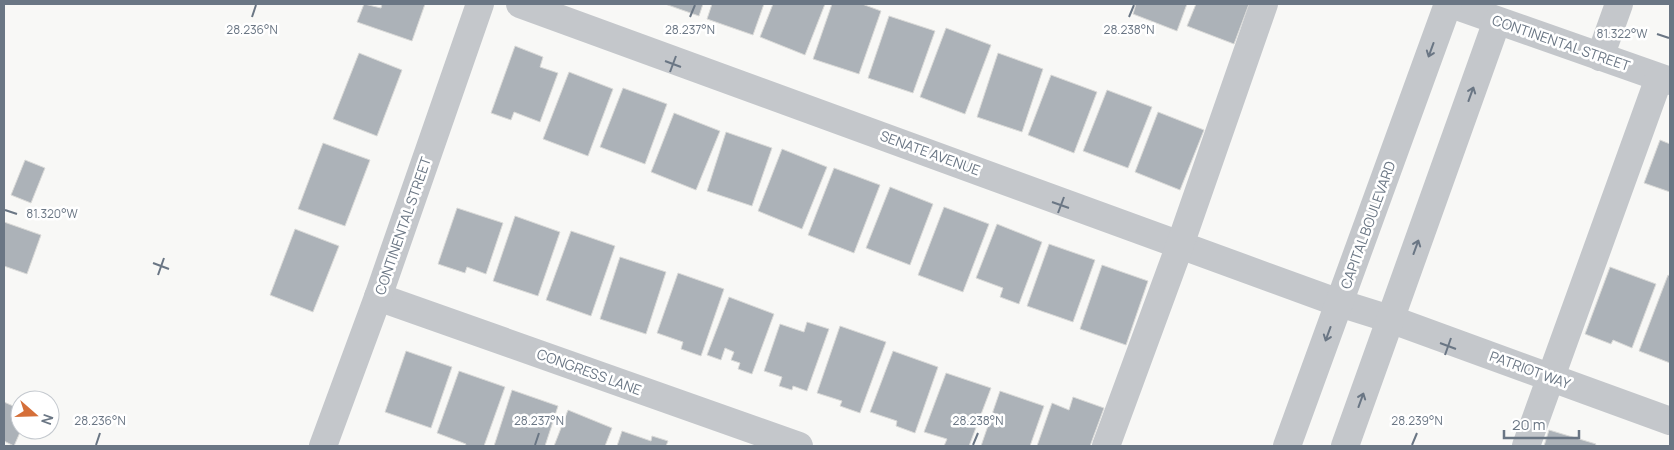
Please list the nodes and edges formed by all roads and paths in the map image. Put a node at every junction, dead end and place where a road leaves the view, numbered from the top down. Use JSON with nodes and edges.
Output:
{"nodes":[{"id":1,"x":480,"y":4,"type":"edge"},
{"id":2,"x":520,"y":4,"type":"edge"},
{"id":3,"x":1264,"y":4,"type":"edge"},
{"id":4,"x":1619,"y":4,"type":"edge"},
{"id":5,"x":1469,"y":9,"type":"edge"},
{"id":6,"x":1600,"y":57,"type":"junction"},
{"id":7,"x":1665,"y":80,"type":"edge"},
{"id":8,"x":1180,"y":245,"type":"junction"},
{"id":9,"x":378,"y":297,"type":"junction"},
{"id":10,"x":1339,"y":303,"type":"junction"},
{"id":11,"x":1390,"y":320,"type":"junction"},
{"id":12,"x":1550,"y":378,"type":"junction"},
{"id":13,"x":1670,"y":421,"type":"edge"},
{"id":14,"x":323,"y":446,"type":"edge"},
{"id":15,"x":800,"y":446,"type":"edge"},
{"id":16,"x":1106,"y":446,"type":"edge"},
{"id":17,"x":1287,"y":446,"type":"edge"},
{"id":18,"x":1345,"y":446,"type":"edge"},
{"id":19,"x":1526,"y":446,"type":"edge"}],
"edges":[{"from":1,"to":9,"type":"street","name":"CONTINENTAL STREET"},
{"from":2,"to":8,"type":"street","name":"SENATE AVENUE"},
{"from":3,"to":8,"type":"street"},
{"from":4,"to":6,"type":"street"},
{"from":5,"to":6,"type":"street","name":"CONTINENTAL STREET"},
{"from":5,"to":10,"type":"street","name":"CAPITAL BOULEVARD","one_way":true},
{"from":11,"to":5,"type":"street","one_way":true},
{"from":6,"to":7,"type":"street","name":"CONTINENTAL STREET"},
{"from":7,"to":12,"type":"street"},
{"from":8,"to":10,"type":"street","name":"SENATE AVENUE"},
{"from":8,"to":16,"type":"street"},
{"from":9,"to":14,"type":"street","name":"CONTINENTAL STREET"},
{"from":9,"to":15,"type":"street","name":"CONGRESS LANE"},
{"from":10,"to":11,"type":"street","name":"PATRIOT WAY"},
{"from":10,"to":17,"type":"street","name":"CAPITAL BOULEVARD","one_way":true},
{"from":11,"to":12,"type":"street","name":"PATRIOT WAY"},
{"from":18,"to":11,"type":"street","one_way":true},
{"from":12,"to":13,"type":"street","name":"PATRIOT WAY"},
{"from":12,"to":19,"type":"street"}]}
